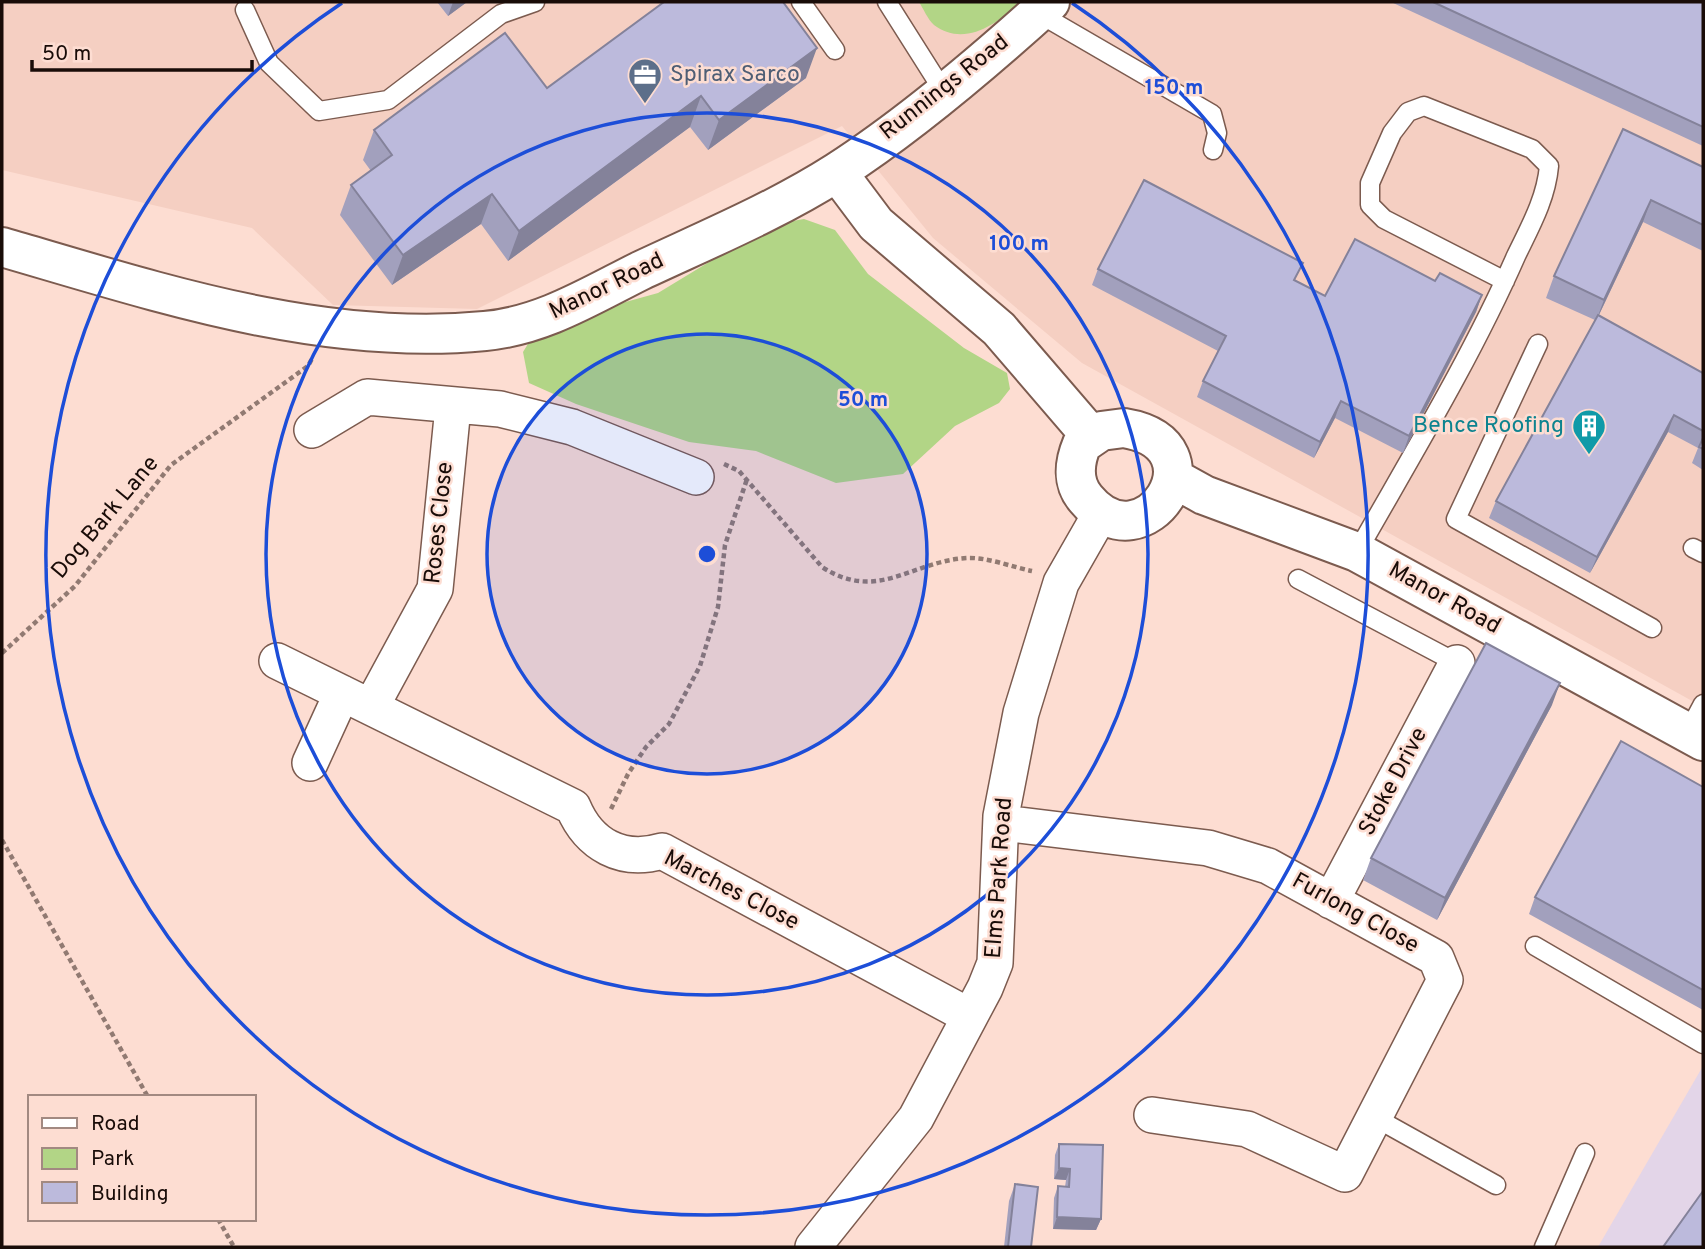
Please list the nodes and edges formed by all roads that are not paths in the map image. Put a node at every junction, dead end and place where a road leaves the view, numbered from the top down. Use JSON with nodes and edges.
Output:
{"nodes":[{"id":1,"x":535,"y":2,"type":"edge"},
{"id":2,"x":801,"y":2,"type":"edge"},
{"id":3,"x":887,"y":2,"type":"edge"},
{"id":4,"x":1044,"y":7,"type":"edge"},
{"id":5,"x":245,"y":10,"type":"dead end"},
{"id":6,"x":835,"y":50,"type":"dead end"},
{"id":7,"x":944,"y":92,"type":"junction"},
{"id":8,"x":1213,"y":150,"type":"dead end"},
{"id":9,"x":837,"y":172,"type":"junction"},
{"id":10,"x":2,"y":247,"type":"edge"},
{"id":11,"x":1506,"y":281,"type":"junction"},
{"id":12,"x":1538,"y":344,"type":"dead end"},
{"id":13,"x":453,"y":407,"type":"junction"},
{"id":14,"x":312,"y":430,"type":"dead end"},
{"id":15,"x":1091,"y":436,"type":"junction"},
{"id":16,"x":709,"y":470,"type":"road end"},
{"id":17,"x":1175,"y":479,"type":"junction"},
{"id":18,"x":1101,"y":513,"type":"junction"},
{"id":19,"x":1357,"y":552,"type":"junction"},
{"id":20,"x":1298,"y":579,"type":"dead end"},
{"id":21,"x":1652,"y":628,"type":"dead end"},
{"id":22,"x":276,"y":661,"type":"dead end"},
{"id":23,"x":1457,"y":663,"type":"joint"},
{"id":24,"x":356,"y":700,"type":"junction"},
{"id":25,"x":1698,"y":726,"type":"edge"},
{"id":26,"x":310,"y":764,"type":"dead end"},
{"id":27,"x":1002,"y":823,"type":"junction"},
{"id":28,"x":1331,"y":901,"type":"junction"},
{"id":29,"x":1535,"y":946,"type":"dead end"},
{"id":30,"x":969,"y":1016,"type":"junction"},
{"id":31,"x":1703,"y":1044,"type":"edge"},
{"id":32,"x":1152,"y":1115,"type":"dead end"},
{"id":33,"x":1374,"y":1117,"type":"junction"},
{"id":34,"x":1585,"y":1153,"type":"dead end"},
{"id":35,"x":1496,"y":1185,"type":"dead end"},
{"id":36,"x":813,"y":1247,"type":"edge"},
{"id":37,"x":1544,"y":1247,"type":"edge"}],
"edges":[{"from":1,"to":5,"type":"lane"},
{"from":2,"to":6,"type":"lane"},
{"from":3,"to":7,"type":"lane"},
{"from":4,"to":7,"type":"street","name":"Runnings Road"},
{"from":4,"to":8,"type":"lane"},
{"from":7,"to":9,"type":"street","name":"Runnings Road"},
{"from":9,"to":10,"type":"street","name":"Manor Road"},
{"from":9,"to":15,"type":"street"},
{"from":11,"to":11,"type":"lane"},
{"from":11,"to":19,"type":"lane"},
{"from":12,"to":21,"type":"lane"},
{"from":13,"to":14,"type":"street"},
{"from":13,"to":16,"type":"street"},
{"from":13,"to":24,"type":"street","name":"Roses Close"},
{"from":15,"to":17,"type":"street"},
{"from":15,"to":18,"type":"street"},
{"from":17,"to":18,"type":"street"},
{"from":17,"to":19,"type":"street","name":"Manor Road"},
{"from":18,"to":27,"type":"street","name":"Elms Park Road"},
{"from":19,"to":25,"type":"street","name":"Manor Road"},
{"from":20,"to":23,"type":"lane"},
{"from":22,"to":24,"type":"street","name":"Marches Close"},
{"from":23,"to":28,"type":"street","name":"Stoke Drive"},
{"from":24,"to":26,"type":"street","name":"Roses Close"},
{"from":24,"to":30,"type":"street","name":"Marches Close"},
{"from":27,"to":28,"type":"street","name":"Furlong Close"},
{"from":27,"to":30,"type":"street","name":"Elms Park Road"},
{"from":28,"to":33,"type":"street","name":"Furlong Close"},
{"from":29,"to":31,"type":"lane"},
{"from":30,"to":36,"type":"street","name":"Elms Park Road"},
{"from":32,"to":33,"type":"street","name":"Furlong Close"},
{"from":33,"to":35,"type":"lane"},
{"from":34,"to":37,"type":"lane"}]}
